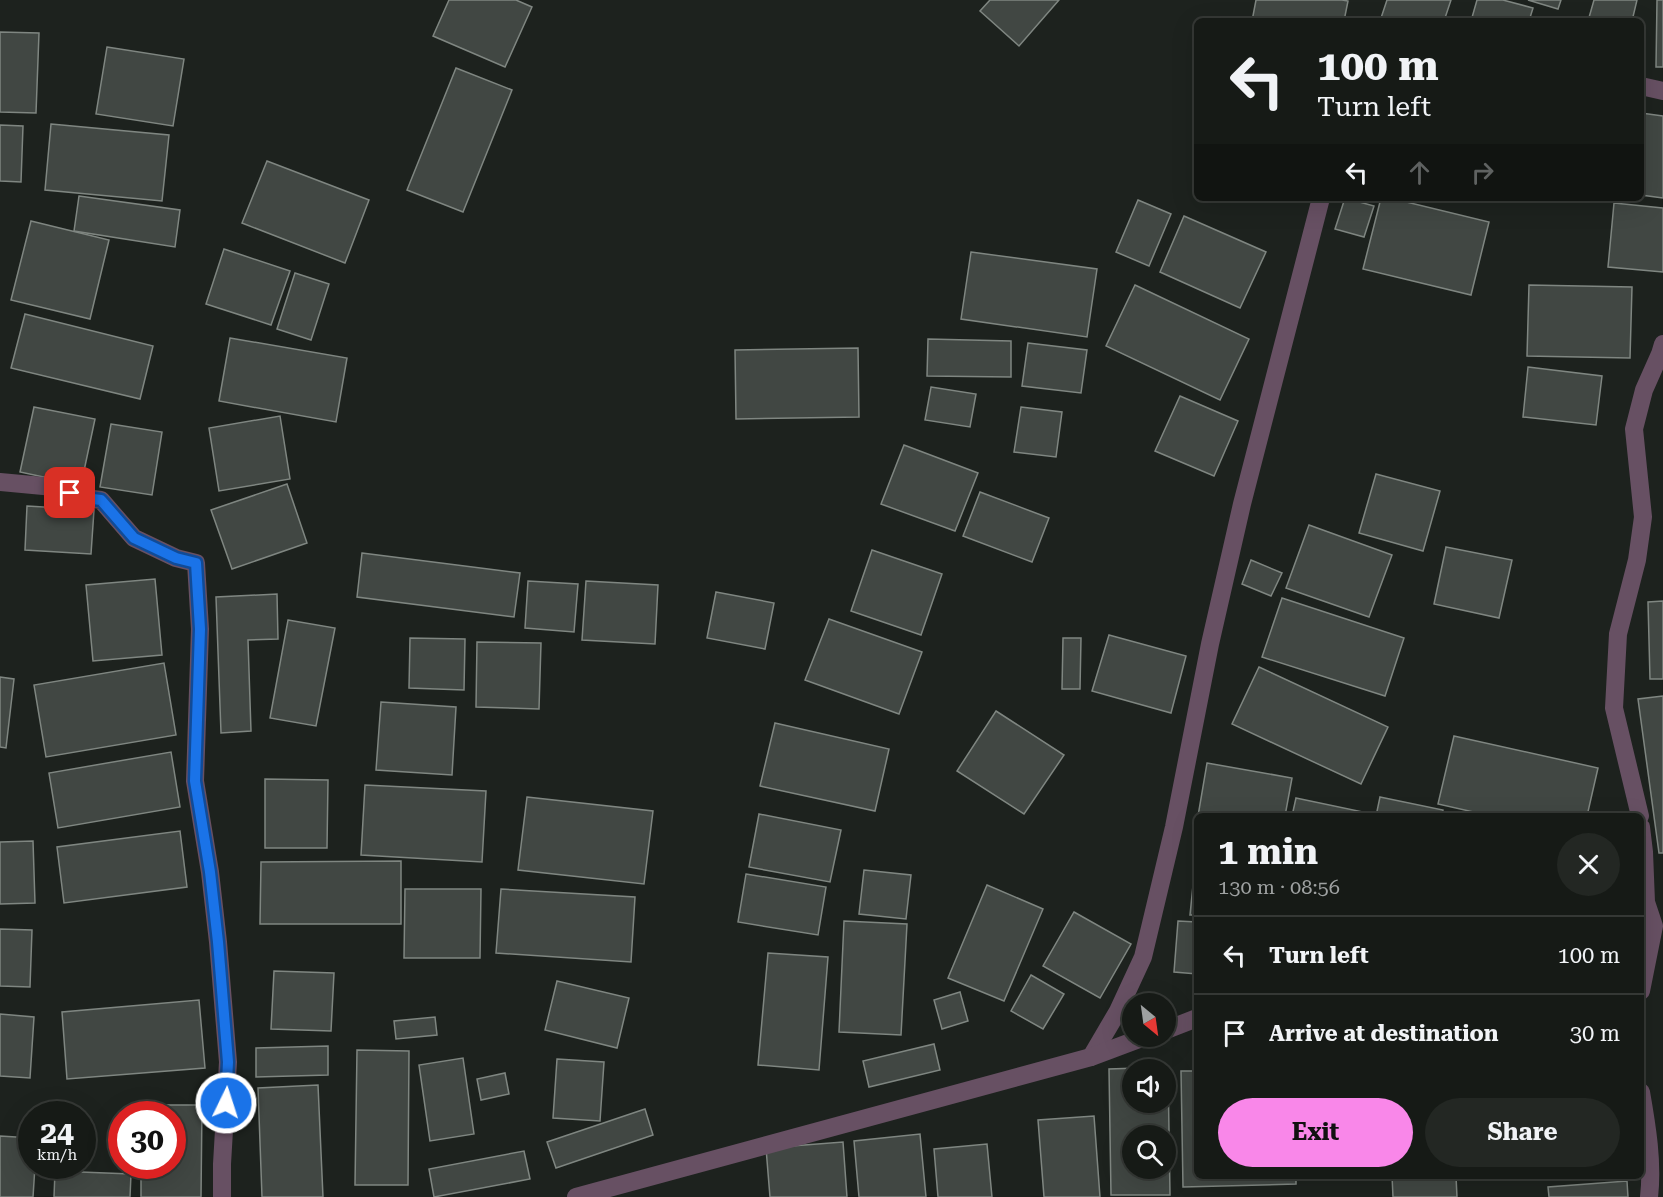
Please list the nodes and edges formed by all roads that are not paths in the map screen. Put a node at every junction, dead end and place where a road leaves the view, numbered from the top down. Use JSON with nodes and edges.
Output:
{"nodes":[{"id":1,"x":1644,"y":87,"type":"edge"},
{"id":2,"x":1663,"y":91,"type":"edge"},
{"id":3,"x":1320,"y":201,"type":"edge"},
{"id":4,"x":1663,"y":344,"type":"edge"},
{"id":5,"x":0,"y":482,"type":"edge"},
{"id":6,"x":1639,"y":813,"type":"edge"},
{"id":7,"x":1644,"y":852,"type":"edge"},
{"id":8,"x":1653,"y":926,"type":"edge"},
{"id":9,"x":1644,"y":975,"type":"edge"},
{"id":10,"x":1194,"y":1019,"type":"edge"},
{"id":11,"x":1176,"y":1026,"type":"edge"},
{"id":12,"x":1122,"y":1045,"type":"edge"},
{"id":13,"x":1090,"y":1057,"type":"junction"},
{"id":14,"x":1644,"y":1108,"type":"edge"},
{"id":15,"x":222,"y":1197,"type":"edge"},
{"id":16,"x":576,"y":1197,"type":"edge"},
{"id":17,"x":1649,"y":1197,"type":"edge"}],
"edges":[{"from":1,"to":2,"type":"street"},
{"from":3,"to":13,"type":"street"},
{"from":4,"to":6,"type":"street"},
{"from":5,"to":15,"type":"street"},
{"from":7,"to":8,"type":"street"},
{"from":8,"to":9,"type":"street"},
{"from":10,"to":11,"type":"street"},
{"from":12,"to":13,"type":"street"},
{"from":13,"to":16,"type":"street"},
{"from":14,"to":17,"type":"street"}]}
